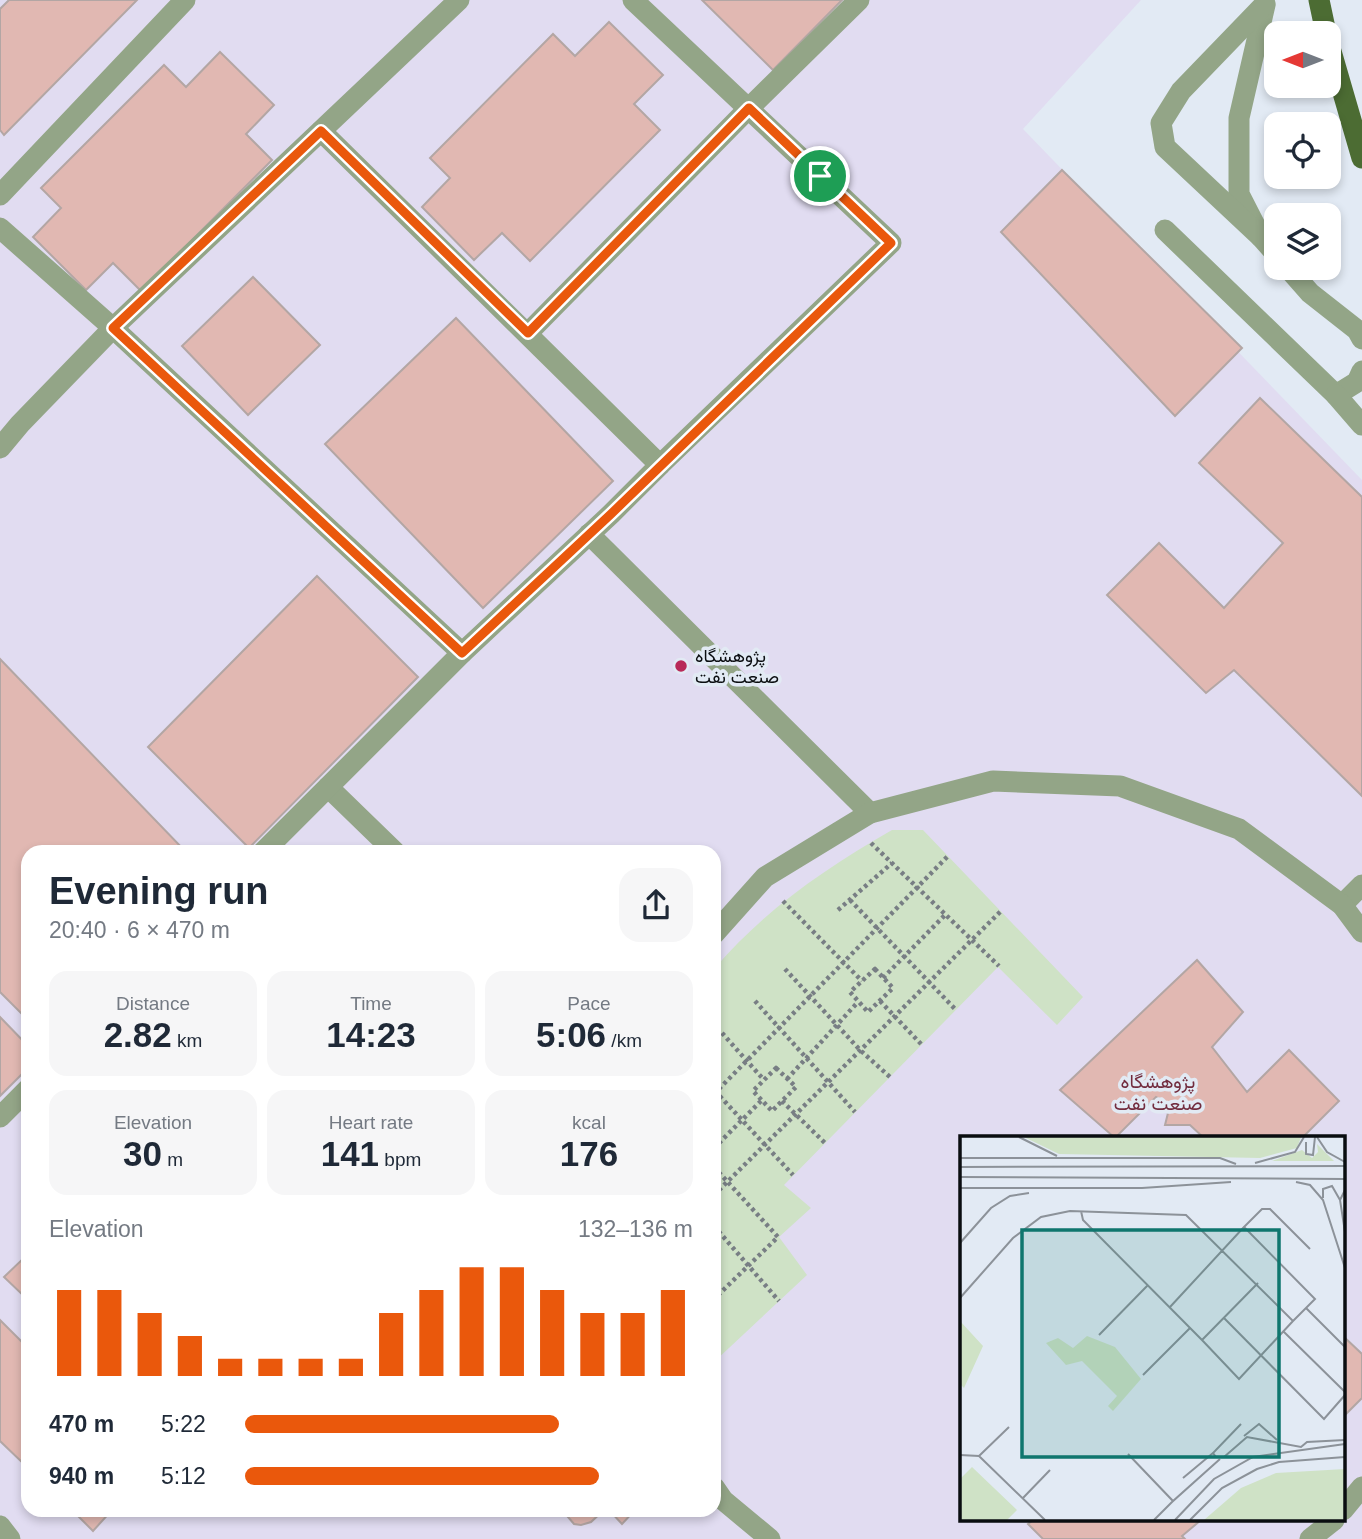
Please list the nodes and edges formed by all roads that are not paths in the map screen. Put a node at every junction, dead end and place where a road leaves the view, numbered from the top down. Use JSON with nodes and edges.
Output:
{"nodes":[{"id":1,"x":185,"y":0,"type":"edge"},
{"id":2,"x":459,"y":0,"type":"edge"},
{"id":3,"x":633,"y":0,"type":"edge"},
{"id":4,"x":859,"y":0,"type":"edge"},
{"id":5,"x":1319,"y":0,"type":"edge"},
{"id":6,"x":1266,"y":2,"type":"edge"},
{"id":7,"x":1323,"y":21,"type":"edge"},
{"id":8,"x":1341,"y":86,"type":"edge"},
{"id":9,"x":749,"y":108,"type":"junction"},
{"id":10,"x":321,"y":131,"type":"junction"},
{"id":11,"x":1362,"y":158,"type":"edge"},
{"id":12,"x":0,"y":195,"type":"edge"},
{"id":13,"x":0,"y":228,"type":"edge"},
{"id":14,"x":1165,"y":230,"type":"dead end"},
{"id":15,"x":1261,"y":237,"type":"junction"},
{"id":16,"x":1264,"y":240,"type":"edge"},
{"id":17,"x":1299,"y":280,"type":"edge"},
{"id":18,"x":113,"y":328,"type":"junction"},
{"id":19,"x":528,"y":333,"type":"junction"},
{"id":20,"x":1362,"y":339,"type":"edge"},
{"id":21,"x":1362,"y":370,"type":"edge"},
{"id":22,"x":1336,"y":395,"type":"junction"},
{"id":23,"x":1362,"y":425,"type":"edge"},
{"id":24,"x":0,"y":448,"type":"edge"},
{"id":25,"x":660,"y":465,"type":"junction"},
{"id":26,"x":589,"y":534,"type":"junction"},
{"id":27,"x":462,"y":653,"type":"junction"},
{"id":28,"x":328,"y":787,"type":"junction"},
{"id":29,"x":870,"y":813,"type":"junction"},
{"id":30,"x":271,"y":845,"type":"edge"},
{"id":31,"x":388,"y":845,"type":"edge"},
{"id":32,"x":1362,"y":885,"type":"edge"},
{"id":33,"x":1342,"y":905,"type":"junction"},
{"id":34,"x":721,"y":926,"type":"edge"},
{"id":35,"x":1362,"y":932,"type":"edge"},
{"id":36,"x":21,"y":1096,"type":"edge"},
{"id":37,"x":0,"y":1117,"type":"edge"},
{"id":38,"x":1362,"y":1487,"type":"edge"},
{"id":39,"x":721,"y":1497,"type":"edge"},
{"id":40,"x":1344,"y":1509,"type":"edge"},
{"id":41,"x":1331,"y":1522,"type":"edge"},
{"id":42,"x":0,"y":1525,"type":"edge"},
{"id":43,"x":10,"y":1539,"type":"edge"},
{"id":44,"x":770,"y":1539,"type":"edge"},
{"id":45,"x":1310,"y":1539,"type":"edge"}],
"edges":[{"from":1,"to":12,"type":"lane"},
{"from":2,"to":10,"type":"lane"},
{"from":3,"to":9,"type":"lane"},
{"from":4,"to":9,"type":"lane"},
{"from":5,"to":7,"type":"main road"},
{"from":6,"to":15,"type":"lane"},
{"from":6,"to":15,"type":"lane"},
{"from":8,"to":11,"type":"main road"},
{"from":9,"to":19,"type":"lane"},
{"from":9,"to":25,"type":"lane"},
{"from":10,"to":18,"type":"lane"},
{"from":10,"to":19,"type":"lane"},
{"from":13,"to":18,"type":"lane"},
{"from":14,"to":22,"type":"lane"},
{"from":15,"to":16,"type":"lane"},
{"from":17,"to":20,"type":"lane"},
{"from":18,"to":24,"type":"lane"},
{"from":18,"to":27,"type":"lane"},
{"from":19,"to":25,"type":"lane"},
{"from":21,"to":22,"type":"lane"},
{"from":22,"to":23,"type":"lane"},
{"from":25,"to":26,"type":"lane"},
{"from":26,"to":27,"type":"lane"},
{"from":26,"to":29,"type":"lane"},
{"from":27,"to":28,"type":"lane"},
{"from":28,"to":30,"type":"lane"},
{"from":28,"to":31,"type":"lane"},
{"from":29,"to":33,"type":"lane"},
{"from":29,"to":34,"type":"lane"},
{"from":32,"to":33,"type":"lane"},
{"from":33,"to":35,"type":"lane"},
{"from":36,"to":37,"type":"lane"},
{"from":38,"to":40,"type":"lane"},
{"from":39,"to":44,"type":"lane"},
{"from":41,"to":45,"type":"lane"},
{"from":42,"to":43,"type":"lane"}]}
